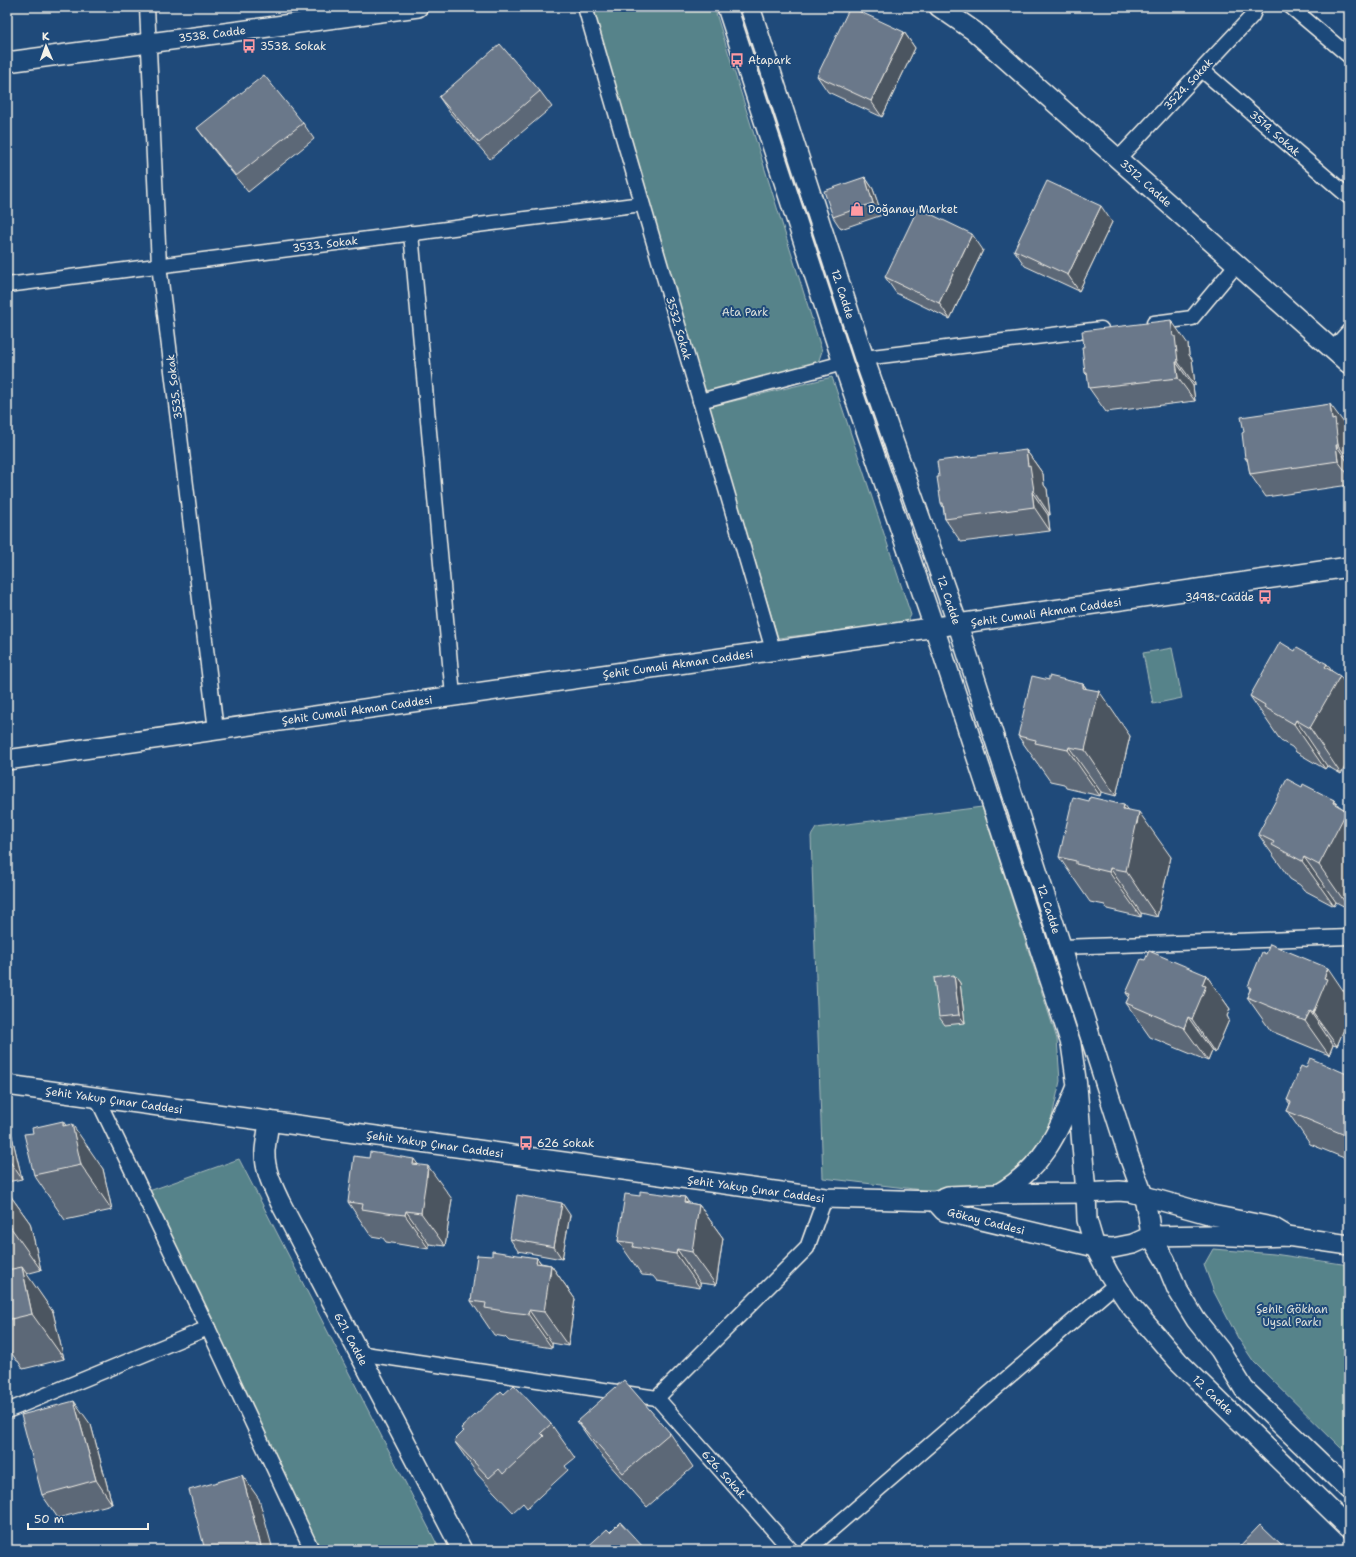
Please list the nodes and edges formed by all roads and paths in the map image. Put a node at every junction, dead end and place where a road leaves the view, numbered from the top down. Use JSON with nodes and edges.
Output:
{"nodes":[{"id":1,"x":147,"y":7,"type":"edge"},
{"id":2,"x":418,"y":7,"type":"edge"},
{"id":3,"x":585,"y":7,"type":"edge"},
{"id":4,"x":727,"y":7,"type":"edge"},
{"id":5,"x":750,"y":7,"type":"edge"},
{"id":6,"x":939,"y":7,"type":"edge"},
{"id":7,"x":1256,"y":7,"type":"edge"},
{"id":8,"x":1291,"y":7,"type":"edge"},
{"id":9,"x":149,"y":42,"type":"junction"},
{"id":10,"x":1349,"y":56,"type":"edge"},
{"id":11,"x":7,"y":62,"type":"edge"},
{"id":12,"x":1202,"y":70,"type":"junction"},
{"id":13,"x":1118,"y":159,"type":"junction"},
{"id":14,"x":1349,"y":197,"type":"edge"},
{"id":15,"x":642,"y":204,"type":"junction"},
{"id":16,"x":411,"y":233,"type":"junction"},
{"id":17,"x":1237,"y":264,"type":"junction"},
{"id":18,"x":159,"y":265,"type":"junction"},
{"id":19,"x":7,"y":285,"type":"edge"},
{"id":20,"x":1137,"y":325,"type":"edge"},
{"id":21,"x":1114,"y":328,"type":"edge"},
{"id":22,"x":1349,"y":331,"type":"edge"},
{"id":23,"x":1333,"y":349,"type":"junction"},
{"id":24,"x":864,"y":358,"type":"junction"},
{"id":25,"x":843,"y":364,"type":"junction"},
{"id":26,"x":1349,"y":364,"type":"edge"},
{"id":27,"x":700,"y":401,"type":"junction"},
{"id":28,"x":1349,"y":567,"type":"edge"},
{"id":29,"x":958,"y":625,"type":"junction"},
{"id":30,"x":934,"y":627,"type":"junction"},
{"id":31,"x":773,"y":650,"type":"junction"},
{"id":32,"x":453,"y":696,"type":"junction"},
{"id":33,"x":216,"y":730,"type":"junction"},
{"id":34,"x":7,"y":760,"type":"edge"},
{"id":35,"x":1349,"y":937,"type":"edge"},
{"id":36,"x":1061,"y":947,"type":"junction"},
{"id":37,"x":7,"y":1085,"type":"edge"},
{"id":38,"x":1077,"y":1086,"type":"junction"},
{"id":39,"x":98,"y":1098,"type":"junction"},
{"id":40,"x":269,"y":1121,"type":"junction"},
{"id":41,"x":1086,"y":1193,"type":"junction"},
{"id":42,"x":998,"y":1194,"type":"junction"},
{"id":43,"x":1143,"y":1196,"type":"junction"},
{"id":44,"x":825,"y":1198,"type":"junction"},
{"id":45,"x":935,"y":1201,"type":"junction"},
{"id":46,"x":1151,"y":1236,"type":"junction"},
{"id":47,"x":1287,"y":1236,"type":"junction"},
{"id":48,"x":1349,"y":1245,"type":"edge"},
{"id":49,"x":1095,"y":1247,"type":"junction"},
{"id":50,"x":1116,"y":1284,"type":"junction"},
{"id":51,"x":208,"y":1328,"type":"junction"},
{"id":52,"x":358,"y":1353,"type":"junction"},
{"id":53,"x":657,"y":1398,"type":"junction"},
{"id":54,"x":7,"y":1411,"type":"edge"},
{"id":55,"x":1349,"y":1490,"type":"edge"},
{"id":56,"x":1349,"y":1528,"type":"edge"},
{"id":57,"x":312,"y":1550,"type":"edge"},
{"id":58,"x":462,"y":1550,"type":"edge"},
{"id":59,"x":791,"y":1550,"type":"edge"},
{"id":60,"x":808,"y":1550,"type":"edge"}],
"edges":[{"from":1,"to":9,"type":"street","name":"3535. Sokak"},
{"from":2,"to":9,"type":"main road","name":"3538. Cadde"},
{"from":3,"to":15,"type":"street","name":"3532. Sokak"},
{"from":4,"to":25,"type":"main road","name":"12. Cadde"},
{"from":5,"to":24,"type":"main road","name":"12. Cadde"},
{"from":6,"to":13,"type":"main road","name":"3512. Cadde"},
{"from":7,"to":12,"type":"street","name":"3524. Sokak"},
{"from":8,"to":10,"type":"street"},
{"from":9,"to":11,"type":"main road","name":"3538. Cadde"},
{"from":9,"to":18,"type":"street","name":"3535. Sokak"},
{"from":12,"to":13,"type":"street","name":"3524. Sokak"},
{"from":12,"to":14,"type":"street","name":"3514. Sokak"},
{"from":13,"to":17,"type":"main road","name":"3512. Cadde"},
{"from":15,"to":16,"type":"street","name":"3533. Sokak"},
{"from":15,"to":27,"type":"street","name":"3532. Sokak"},
{"from":16,"to":18,"type":"street","name":"3533. Sokak"},
{"from":16,"to":32,"type":"street"},
{"from":17,"to":20,"type":"street"},
{"from":17,"to":23,"type":"main road","name":"3512. Cadde"},
{"from":18,"to":19,"type":"street","name":"3533. Sokak"},
{"from":18,"to":33,"type":"street","name":"3535. Sokak"},
{"from":21,"to":24,"type":"street"},
{"from":22,"to":23,"type":"street"},
{"from":23,"to":26,"type":"main road","name":"3512. Cadde"},
{"from":24,"to":29,"type":"main road","name":"12. Cadde"},
{"from":25,"to":27,"type":"street"},
{"from":25,"to":30,"type":"main road","name":"12. Cadde"},
{"from":27,"to":31,"type":"street","name":"3532. Sokak"},
{"from":28,"to":29,"type":"main road","name":"Şehit Cumali Akman Caddesi"},
{"from":29,"to":30,"type":"main road","name":"Şehit Cumali Akman Caddesi"},
{"from":29,"to":36,"type":"main road","name":"12. Cadde"},
{"from":30,"to":31,"type":"main road","name":"Şehit Cumali Akman Caddesi"},
{"from":30,"to":38,"type":"main road","name":"12. Cadde"},
{"from":31,"to":32,"type":"main road","name":"Şehit Cumali Akman Caddesi"},
{"from":32,"to":33,"type":"main road","name":"Şehit Cumali Akman Caddesi"},
{"from":33,"to":34,"type":"main road","name":"Şehit Cumali Akman Caddesi"},
{"from":35,"to":36,"type":"street"},
{"from":36,"to":43,"type":"main road","name":"12. Cadde"},
{"from":37,"to":39,"type":"main road","name":"Şehit Yakup Çınar Caddesi"},
{"from":38,"to":41,"type":"main road","name":"12. Cadde"},
{"from":38,"to":42,"type":"main road"},
{"from":39,"to":40,"type":"main road","name":"Şehit Yakup Çınar Caddesi"},
{"from":39,"to":51,"type":"street"},
{"from":40,"to":44,"type":"main road","name":"Şehit Yakup Çınar Caddesi"},
{"from":40,"to":52,"type":"main road","name":"621. Cadde"},
{"from":41,"to":42,"type":"main road","name":"Gökay Caddesi"},
{"from":41,"to":43,"type":"main road"},
{"from":41,"to":49,"type":"main road"},
{"from":42,"to":45,"type":"main road","name":"Gökay Caddesi"},
{"from":43,"to":46,"type":"main road"},
{"from":43,"to":47,"type":"main road"},
{"from":44,"to":45,"type":"main road","name":"Şehit Yakup Çınar Caddesi"},
{"from":44,"to":53,"type":"street"},
{"from":45,"to":49,"type":"main road","name":"Gökay Caddesi"},
{"from":46,"to":47,"type":"main road"},
{"from":46,"to":49,"type":"main road"},
{"from":46,"to":55,"type":"main road"},
{"from":47,"to":48,"type":"main road"},
{"from":49,"to":50,"type":"main road","name":"12. Cadde"},
{"from":50,"to":56,"type":"main road","name":"12. Cadde"},
{"from":50,"to":60,"type":"street"},
{"from":51,"to":54,"type":"street"},
{"from":51,"to":57,"type":"street"},
{"from":52,"to":53,"type":"street"},
{"from":52,"to":58,"type":"main road","name":"621. Cadde"},
{"from":53,"to":59,"type":"street","name":"626. Sokak"}]}
